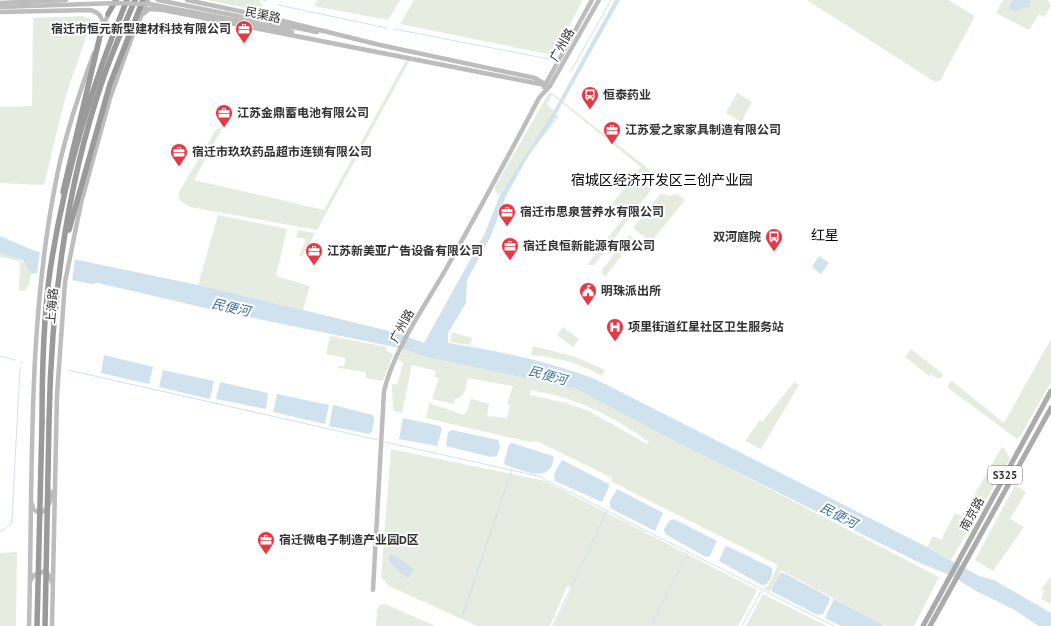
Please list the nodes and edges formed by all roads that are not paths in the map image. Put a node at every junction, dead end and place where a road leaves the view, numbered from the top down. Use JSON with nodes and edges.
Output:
{"nodes":[{"id":1,"x":66,"y":0,"type":"edge"},
{"id":2,"x":115,"y":0,"type":"edge"},
{"id":3,"x":127,"y":0,"type":"edge"},
{"id":4,"x":135,"y":0,"type":"edge"},
{"id":5,"x":143,"y":0,"type":"edge"},
{"id":6,"x":148,"y":0,"type":"edge"},
{"id":7,"x":158,"y":0,"type":"edge"},
{"id":8,"x":187,"y":0,"type":"edge"},
{"id":9,"x":592,"y":0,"type":"edge"},
{"id":10,"x":599,"y":0,"type":"edge"},
{"id":11,"x":0,"y":3,"type":"edge"},
{"id":12,"x":0,"y":7,"type":"edge"},
{"id":13,"x":0,"y":12,"type":"edge"},
{"id":14,"x":108,"y":14,"type":"joint"},
{"id":15,"x":138,"y":21,"type":"junction"},
{"id":16,"x":104,"y":25,"type":"junction"},
{"id":17,"x":277,"y":26,"type":"junction"},
{"id":18,"x":100,"y":36,"type":"junction"},
{"id":19,"x":380,"y":45,"type":"junction"},
{"id":20,"x":378,"y":52,"type":"junction"},
{"id":21,"x":547,"y":85,"type":"junction"},
{"id":22,"x":62,"y":207,"type":"junction"},
{"id":23,"x":68,"y":235,"type":"junction"},
{"id":24,"x":1051,"y":391,"type":"edge"},
{"id":25,"x":1051,"y":408,"type":"edge"},
{"id":26,"x":30,"y":481,"type":"junction"},
{"id":27,"x":54,"y":482,"type":"junction"},
{"id":28,"x":30,"y":581,"type":"junction"},
{"id":29,"x":53,"y":583,"type":"junction"},
{"id":30,"x":373,"y":590,"type":"dead end"},
{"id":31,"x":29,"y":626,"type":"edge"},
{"id":32,"x":37,"y":626,"type":"edge"},
{"id":33,"x":45,"y":626,"type":"edge"},
{"id":34,"x":52,"y":626,"type":"edge"},
{"id":35,"x":923,"y":626,"type":"edge"},
{"id":36,"x":930,"y":626,"type":"edge"}],
"edges":[{"from":1,"to":11,"type":"main road"},
{"from":2,"to":14,"type":"highway"},
{"from":3,"to":22,"type":"highway","name":"上海路"},
{"from":4,"to":23,"type":"highway","name":"上海路"},
{"from":5,"to":23,"type":"highway"},
{"from":6,"to":15,"type":"main road","name":"上海路"},
{"from":7,"to":17,"type":"main road","name":"民渠路"},
{"from":8,"to":19,"type":"main road","name":"民渠路"},
{"from":9,"to":21,"type":"main road","name":"广州路"},
{"from":10,"to":21,"type":"main road","name":"广州路"},
{"from":12,"to":17,"type":"main road","name":"民渠路","bridge":true},
{"from":13,"to":16,"type":"main road"},
{"from":14,"to":16,"type":"main road","name":"上海路"},
{"from":15,"to":20,"type":"main road","name":"民渠路"},
{"from":15,"to":23,"type":"main road","name":"上海路"},
{"from":16,"to":18,"type":"main road","name":"上海路"},
{"from":17,"to":19,"type":"main road","name":"民渠路"},
{"from":17,"to":20,"type":"main road","name":"民渠路"},
{"from":18,"to":22,"type":"highway"},
{"from":18,"to":26,"type":"main road","name":"上海路"},
{"from":19,"to":21,"type":"main road","name":"民渠路"},
{"from":20,"to":21,"type":"main road","name":"民渠路"},
{"from":21,"to":30,"type":"main road","name":"广州路"},
{"from":22,"to":32,"type":"highway","name":"上海路","bridge":true},
{"from":23,"to":27,"type":"main road","name":"上海路"},
{"from":23,"to":33,"type":"highway","name":"上海路","bridge":true},
{"from":24,"to":35,"type":"main road","name":"南京路","number":"S325"},
{"from":25,"to":36,"type":"main road","name":"南京路","number":"S325"},
{"from":26,"to":27,"type":"main road"},
{"from":26,"to":28,"type":"main road","name":"上海路"},
{"from":27,"to":29,"type":"main road","name":"上海路"},
{"from":28,"to":29,"type":"main road"},
{"from":28,"to":31,"type":"main road","name":"上海路"},
{"from":29,"to":34,"type":"main road","name":"上海路"}]}
